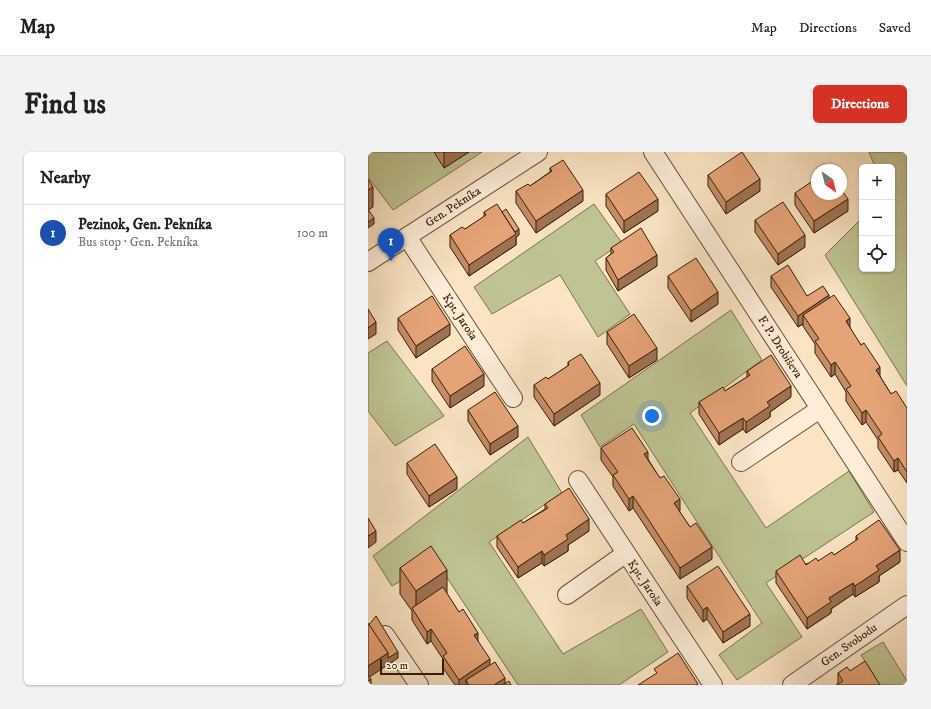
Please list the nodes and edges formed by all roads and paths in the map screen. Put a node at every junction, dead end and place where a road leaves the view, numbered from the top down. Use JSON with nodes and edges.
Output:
{"nodes":[{"id":1,"x":538,"y":152,"type":"edge"},
{"id":2,"x":653,"y":152,"type":"edge"},
{"id":3,"x":408,"y":236,"type":"junction"},
{"id":4,"x":368,"y":262,"type":"edge"},
{"id":5,"x":513,"y":398,"type":"dead end"},
{"id":6,"x":820,"y":409,"type":"junction"},
{"id":7,"x":741,"y":462,"type":"dead end"},
{"id":8,"x":578,"y":480,"type":"dead end"},
{"id":9,"x":907,"y":542,"type":"edge"},
{"id":10,"x":625,"y":554,"type":"junction"},
{"id":11,"x":567,"y":595,"type":"dead end"},
{"id":12,"x":907,"y":606,"type":"edge"},
{"id":13,"x":376,"y":622,"type":"edge"},
{"id":14,"x":418,"y":685,"type":"edge"},
{"id":15,"x":713,"y":685,"type":"edge"},
{"id":16,"x":792,"y":685,"type":"edge"}],
"edges":[{"from":1,"to":3,"type":"street","name":"Gen. Pekníka"},
{"from":2,"to":6,"type":"street","name":"F. P. Drobiševa"},
{"from":3,"to":4,"type":"street","name":"Gen. Pekníka"},
{"from":3,"to":5,"type":"street","name":"Kpt. Jaroša"},
{"from":6,"to":7,"type":"street"},
{"from":6,"to":9,"type":"street","name":"F. P. Drobiševa"},
{"from":8,"to":10,"type":"street","name":"Kpt. Jaroša"},
{"from":10,"to":11,"type":"street"},
{"from":10,"to":15,"type":"street","name":"Kpt. Jaroša"},
{"from":12,"to":16,"type":"street","name":"Gen. Svobodu"},
{"from":13,"to":14,"type":"street"}]}
